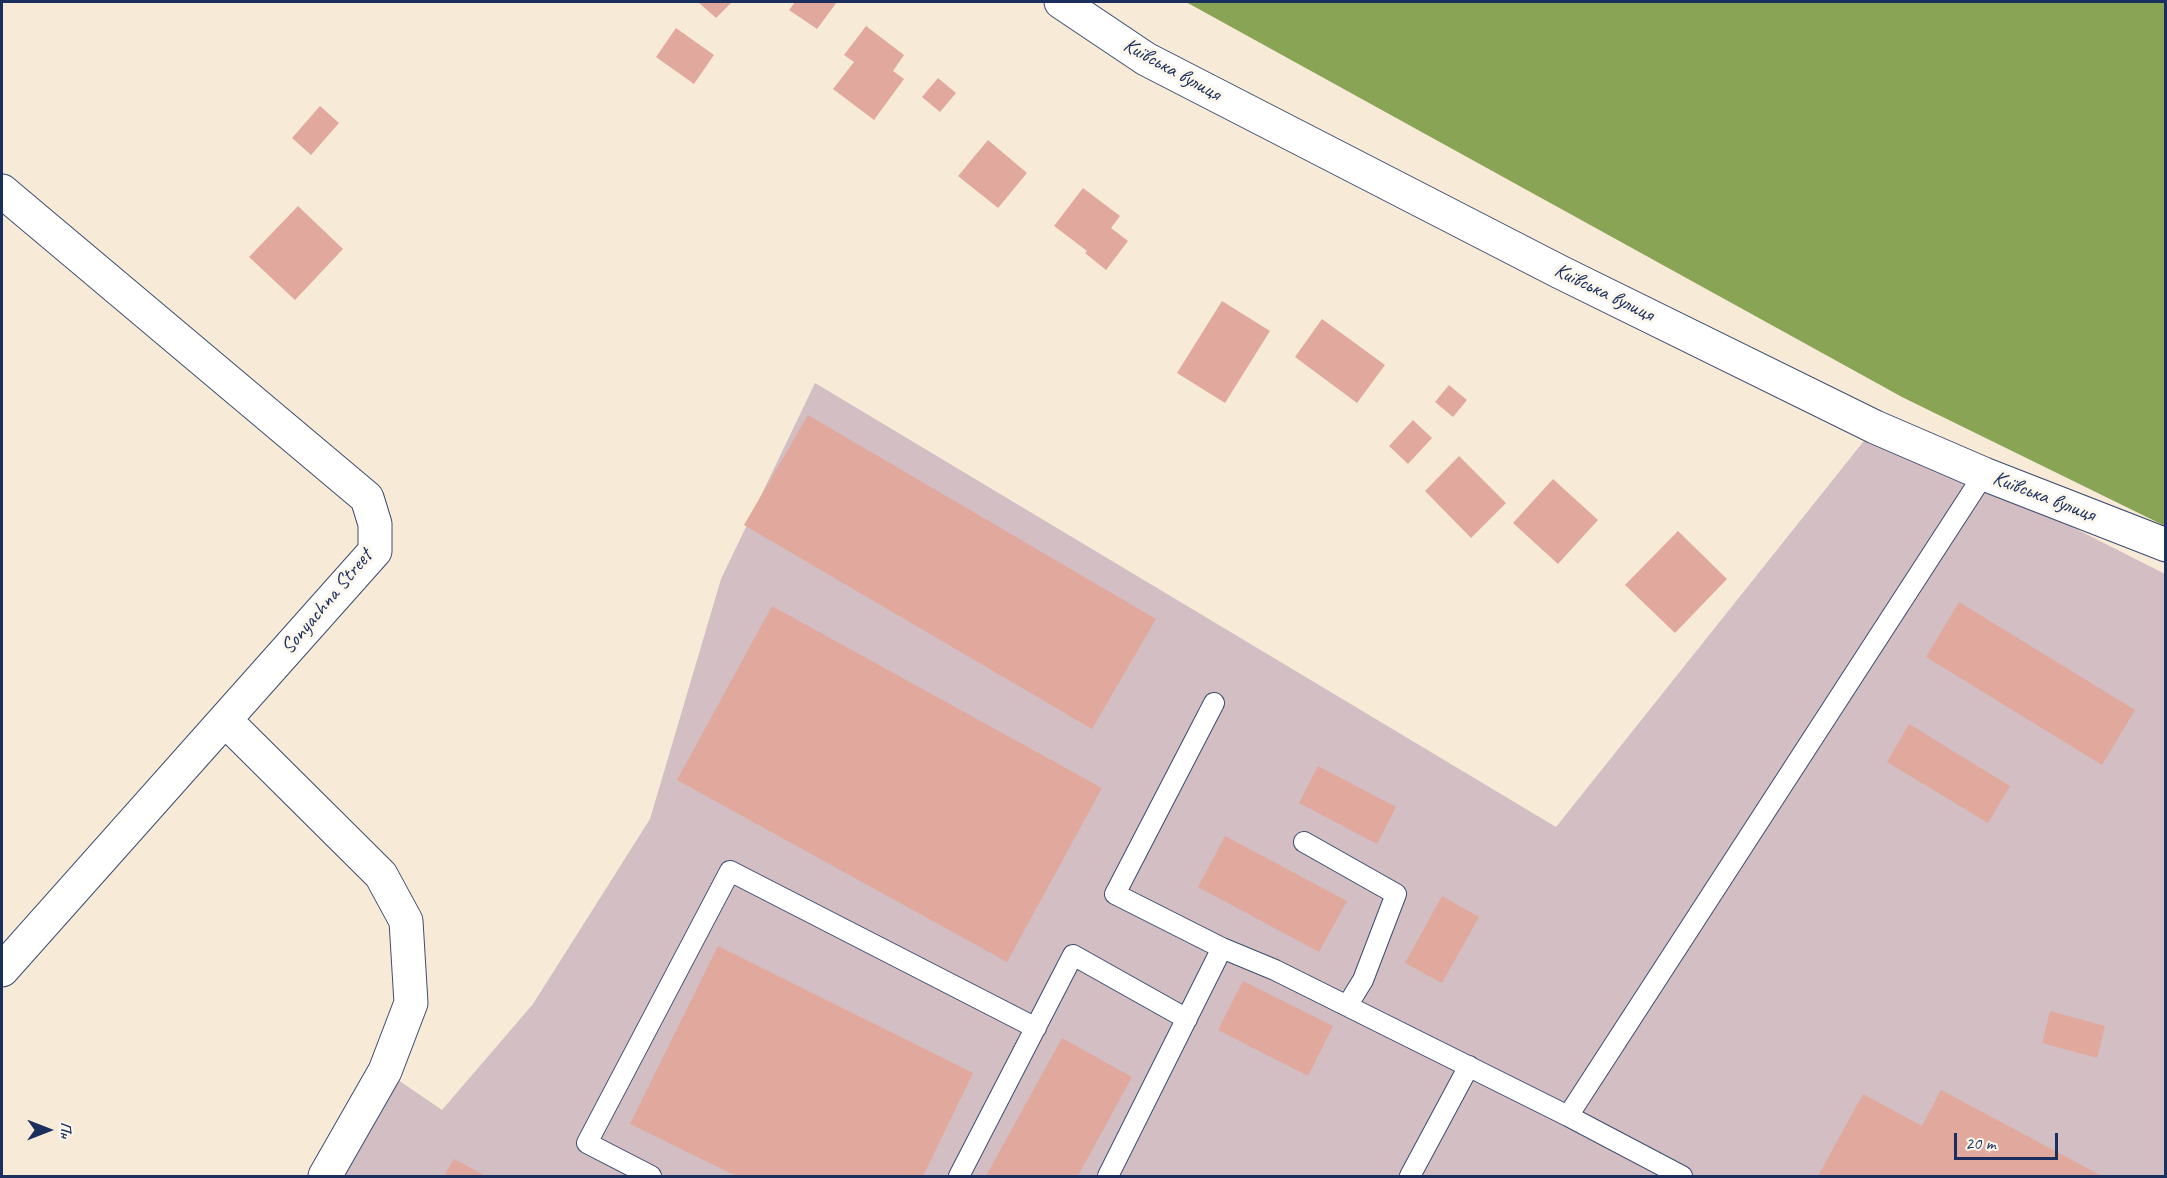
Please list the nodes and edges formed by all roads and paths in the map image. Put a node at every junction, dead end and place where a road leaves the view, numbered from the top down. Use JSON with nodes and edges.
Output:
{"nodes":[{"id":1,"x":1061,"y":2,"type":"edge"},
{"id":2,"x":2,"y":191,"type":"edge"},
{"id":3,"x":1984,"y":474,"type":"junction"},
{"id":4,"x":2166,"y":545,"type":"edge"},
{"id":5,"x":1214,"y":702,"type":"dead end"},
{"id":6,"x":225,"y":720,"type":"junction"},
{"id":7,"x":1304,"y":842,"type":"dead end"},
{"id":8,"x":1222,"y":948,"type":"junction"},
{"id":9,"x":2,"y":969,"type":"edge"},
{"id":10,"x":1347,"y":1006,"type":"junction"},
{"id":11,"x":1187,"y":1019,"type":"junction"},
{"id":12,"x":1036,"y":1028,"type":"junction"},
{"id":13,"x":1468,"y":1066,"type":"junction"},
{"id":14,"x":1568,"y":1116,"type":"junction"},
{"id":15,"x":325,"y":1176,"type":"edge"},
{"id":16,"x":651,"y":1176,"type":"edge"},
{"id":17,"x":959,"y":1176,"type":"edge"},
{"id":18,"x":1108,"y":1176,"type":"edge"},
{"id":19,"x":1410,"y":1176,"type":"edge"},
{"id":20,"x":1682,"y":1176,"type":"edge"}],
"edges":[{"from":1,"to":3,"type":"street","name":"Київська вулиця"},
{"from":2,"to":6,"type":"street","name":"Sonyachna Street"},
{"from":3,"to":4,"type":"street","name":"Київська вулиця"},
{"from":3,"to":14,"type":"lane"},
{"from":5,"to":8,"type":"lane"},
{"from":6,"to":9,"type":"street","name":"Sonyachna Street"},
{"from":6,"to":15,"type":"street"},
{"from":7,"to":10,"type":"lane"},
{"from":8,"to":10,"type":"lane"},
{"from":8,"to":11,"type":"lane"},
{"from":10,"to":13,"type":"lane"},
{"from":11,"to":12,"type":"lane"},
{"from":11,"to":18,"type":"lane"},
{"from":12,"to":16,"type":"lane"},
{"from":12,"to":17,"type":"lane"},
{"from":13,"to":14,"type":"lane"},
{"from":13,"to":19,"type":"lane"},
{"from":14,"to":20,"type":"lane"}]}
